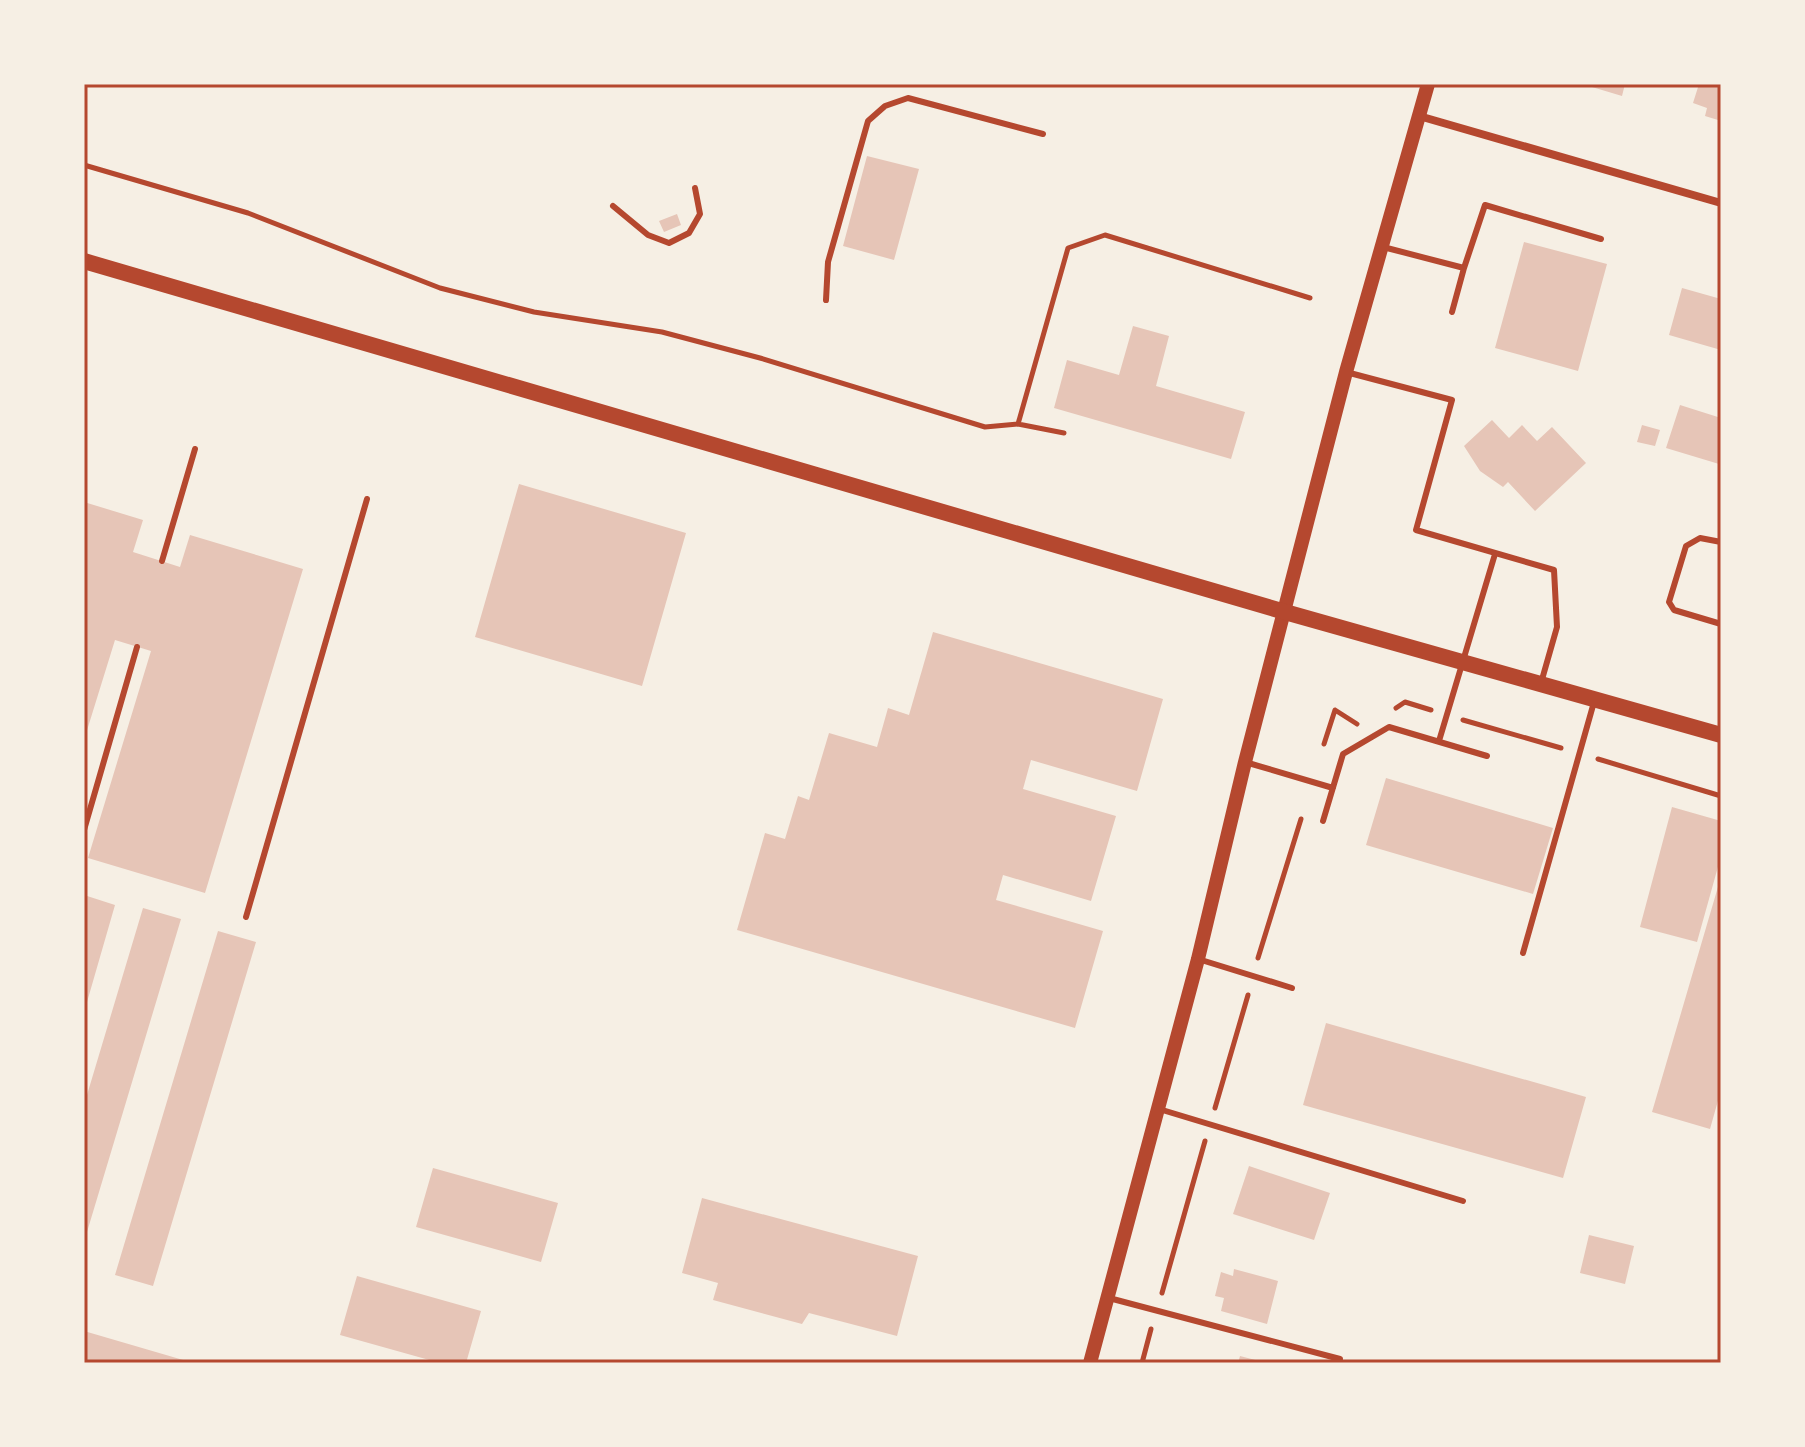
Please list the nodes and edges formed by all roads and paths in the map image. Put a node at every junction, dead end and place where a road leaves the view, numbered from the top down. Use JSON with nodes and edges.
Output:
{"nodes":[{"id":1,"x":1428,"y":84,"type":"edge"},
{"id":2,"x":1419,"y":116,"type":"junction"},
{"id":3,"x":1043,"y":134,"type":"dead end"},
{"id":4,"x":84,"y":165,"type":"edge"},
{"id":5,"x":695,"y":188,"type":"dead end"},
{"id":6,"x":1721,"y":203,"type":"edge"},
{"id":7,"x":613,"y":206,"type":"dead end"},
{"id":8,"x":1601,"y":239,"type":"dead end"},
{"id":9,"x":1383,"y":247,"type":"junction"},
{"id":10,"x":84,"y":261,"type":"edge"},
{"id":11,"x":1464,"y":268,"type":"junction"},
{"id":12,"x":1310,"y":298,"type":"dead end"},
{"id":13,"x":826,"y":300,"type":"dead end"},
{"id":14,"x":1452,"y":312,"type":"dead end"},
{"id":15,"x":1346,"y":372,"type":"junction"},
{"id":16,"x":1018,"y":424,"type":"junction"},
{"id":17,"x":1064,"y":433,"type":"dead end"},
{"id":18,"x":195,"y":449,"type":"dead end"},
{"id":19,"x":367,"y":499,"type":"dead end"},
{"id":20,"x":1721,"y":542,"type":"edge"},
{"id":21,"x":1495,"y":554,"type":"junction"},
{"id":22,"x":162,"y":561,"type":"dead end"},
{"id":23,"x":1285,"y":612,"type":"junction"},
{"id":24,"x":1721,"y":624,"type":"edge"},
{"id":25,"x":137,"y":647,"type":"dead end"},
{"id":26,"x":1463,"y":663,"type":"junction"},
{"id":27,"x":1541,"y":683,"type":"junction"},
{"id":28,"x":1596,"y":698,"type":"junction"},
{"id":29,"x":1335,"y":710,"type":"dead end"},
{"id":30,"x":1447,"y":715,"type":"junction"},
{"id":31,"x":1384,"y":716,"type":"dead end"},
{"id":32,"x":1364,"y":729,"type":"dead end"},
{"id":33,"x":1721,"y":735,"type":"edge"},
{"id":34,"x":1439,"y":741,"type":"junction"},
{"id":35,"x":1580,"y":754,"type":"junction"},
{"id":36,"x":1487,"y":756,"type":"dead end"},
{"id":37,"x":1245,"y":762,"type":"junction"},
{"id":38,"x":1333,"y":788,"type":"junction"},
{"id":39,"x":1721,"y":796,"type":"edge"},
{"id":40,"x":1323,"y":821,"type":"dead end"},
{"id":41,"x":84,"y":830,"type":"edge"},
{"id":42,"x":246,"y":917,"type":"dead end"},
{"id":43,"x":1523,"y":953,"type":"dead end"},
{"id":44,"x":1198,"y":959,"type":"junction"},
{"id":45,"x":1292,"y":988,"type":"dead end"},
{"id":46,"x":1159,"y":1109,"type":"junction"},
{"id":47,"x":1463,"y":1201,"type":"dead end"},
{"id":48,"x":1187,"y":1203,"type":"dead end"},
{"id":49,"x":1109,"y":1298,"type":"junction"},
{"id":50,"x":1157,"y":1310,"type":"junction"},
{"id":51,"x":1340,"y":1359,"type":"dead end"},
{"id":52,"x":1090,"y":1363,"type":"edge"},
{"id":53,"x":1142,"y":1363,"type":"edge"}],
"edges":[{"from":1,"to":2,"type":"street"},
{"from":2,"to":6,"type":"street"},
{"from":2,"to":9,"type":"street"},
{"from":3,"to":13,"type":"lane"},
{"from":4,"to":16,"type":"path"},
{"from":5,"to":7,"type":"lane"},
{"from":8,"to":11,"type":"lane"},
{"from":9,"to":11,"type":"lane"},
{"from":9,"to":15,"type":"street"},
{"from":10,"to":23,"type":"main road"},
{"from":11,"to":14,"type":"lane"},
{"from":12,"to":16,"type":"path"},
{"from":15,"to":21,"type":"lane"},
{"from":15,"to":23,"type":"street"},
{"from":16,"to":17,"type":"path"},
{"from":18,"to":22,"type":"lane"},
{"from":19,"to":42,"type":"lane"},
{"from":20,"to":24,"type":"lane"},
{"from":21,"to":26,"type":"lane"},
{"from":21,"to":27,"type":"lane"},
{"from":23,"to":26,"type":"main road"},
{"from":23,"to":37,"type":"street"},
{"from":25,"to":41,"type":"lane"},
{"from":26,"to":27,"type":"main road"},
{"from":26,"to":30,"type":"lane"},
{"from":27,"to":28,"type":"main road"},
{"from":28,"to":33,"type":"main road"},
{"from":28,"to":35,"type":"lane"},
{"from":29,"to":32,"type":"path"},
{"from":30,"to":31,"type":"path"},
{"from":30,"to":34,"type":"lane"},
{"from":30,"to":35,"type":"path"},
{"from":34,"to":36,"type":"lane"},
{"from":34,"to":38,"type":"lane"},
{"from":35,"to":39,"type":"path"},
{"from":35,"to":43,"type":"lane"},
{"from":37,"to":38,"type":"lane"},
{"from":37,"to":44,"type":"street"},
{"from":38,"to":40,"type":"lane"},
{"from":44,"to":45,"type":"lane"},
{"from":44,"to":46,"type":"street"},
{"from":46,"to":47,"type":"lane"},
{"from":46,"to":49,"type":"street"},
{"from":48,"to":50,"type":"path"},
{"from":49,"to":50,"type":"lane"},
{"from":49,"to":52,"type":"street"},
{"from":50,"to":51,"type":"lane"},
{"from":50,"to":53,"type":"path"}]}
